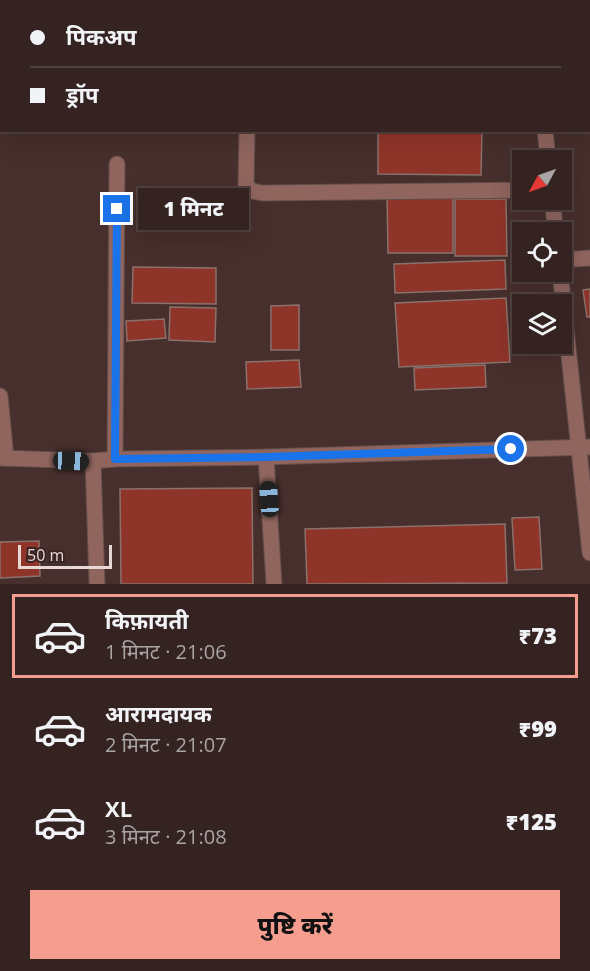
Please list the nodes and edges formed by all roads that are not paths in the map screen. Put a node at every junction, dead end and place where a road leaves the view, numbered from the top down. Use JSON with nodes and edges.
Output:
{"nodes":[{"id":1,"x":247,"y":132,"type":"edge"},
{"id":2,"x":544,"y":132,"type":"edge"},
{"id":3,"x":547,"y":150,"type":"edge"},
{"id":4,"x":117,"y":164,"type":"dead end"},
{"id":5,"x":512,"y":190,"type":"edge"},
{"id":6,"x":590,"y":258,"type":"edge"},
{"id":7,"x":572,"y":259,"type":"edge"},
{"id":8,"x":561,"y":282,"type":"edge"},
{"id":9,"x":0,"y":396,"type":"edge"},
{"id":10,"x":584,"y":447,"type":"edge"},
{"id":11,"x":266,"y":457,"type":"junction"},
{"id":12,"x":3,"y":458,"type":"edge"},
{"id":13,"x":115,"y":459,"type":"junction"},
{"id":14,"x":93,"y":461,"type":"junction"},
{"id":15,"x":590,"y":553,"type":"edge"},
{"id":16,"x":97,"y":584,"type":"edge"},
{"id":17,"x":274,"y":584,"type":"edge"}],
"edges":[{"from":1,"to":5,"type":"street"},
{"from":2,"to":3,"type":"street"},
{"from":4,"to":13,"type":"street"},
{"from":6,"to":7,"type":"street"},
{"from":8,"to":10,"type":"street"},
{"from":9,"to":12,"type":"street"},
{"from":10,"to":11,"type":"street"},
{"from":10,"to":15,"type":"street"},
{"from":11,"to":13,"type":"street"},
{"from":11,"to":17,"type":"street"},
{"from":12,"to":14,"type":"street"},
{"from":13,"to":14,"type":"street"},
{"from":14,"to":16,"type":"street"}]}
